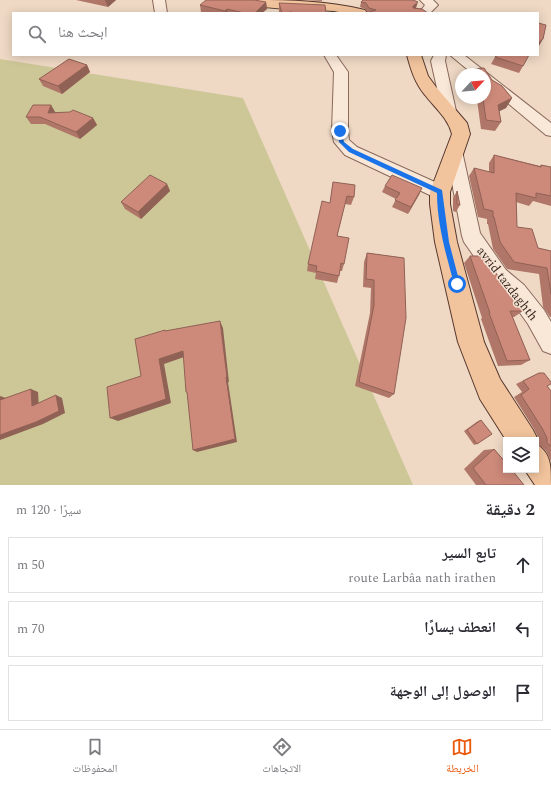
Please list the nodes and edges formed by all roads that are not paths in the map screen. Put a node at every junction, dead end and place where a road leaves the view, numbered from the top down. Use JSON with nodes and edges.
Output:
{"nodes":[{"id":1,"x":158,"y":0,"type":"edge"},
{"id":2,"x":247,"y":0,"type":"edge"},
{"id":3,"x":426,"y":0,"type":"edge"},
{"id":4,"x":161,"y":12,"type":"edge"},
{"id":5,"x":356,"y":12,"type":"edge"},
{"id":6,"x":422,"y":12,"type":"edge"},
{"id":7,"x":331,"y":56,"type":"edge"},
{"id":8,"x":414,"y":56,"type":"edge"},
{"id":9,"x":440,"y":56,"type":"edge"},
{"id":10,"x":457,"y":56,"type":"edge"},
{"id":11,"x":474,"y":68,"type":"edge"},
{"id":12,"x":491,"y":82,"type":"edge"},
{"id":13,"x":449,"y":111,"type":"junction"},
{"id":14,"x":551,"y":131,"type":"edge"},
{"id":15,"x":454,"y":151,"type":"junction"},
{"id":16,"x":440,"y":192,"type":"junction"},
{"id":17,"x":551,"y":342,"type":"edge"},
{"id":18,"x":521,"y":437,"type":"edge"},
{"id":19,"x":539,"y":464,"type":"edge"},
{"id":20,"x":551,"y":482,"type":"edge"}],
"edges":[{"from":1,"to":4,"type":"street"},
{"from":2,"to":5,"type":"main road"},
{"from":3,"to":6,"type":"street"},
{"from":7,"to":16,"type":"street"},
{"from":8,"to":13,"type":"main road"},
{"from":9,"to":13,"type":"street"},
{"from":10,"to":11,"type":"street"},
{"from":12,"to":14,"type":"street"},
{"from":13,"to":15,"type":"main road"},
{"from":15,"to":16,"type":"main road"},
{"from":15,"to":17,"type":"street","name":"avrid tazdaghth"},
{"from":16,"to":18,"type":"main road"},
{"from":19,"to":20,"type":"main road"}]}
